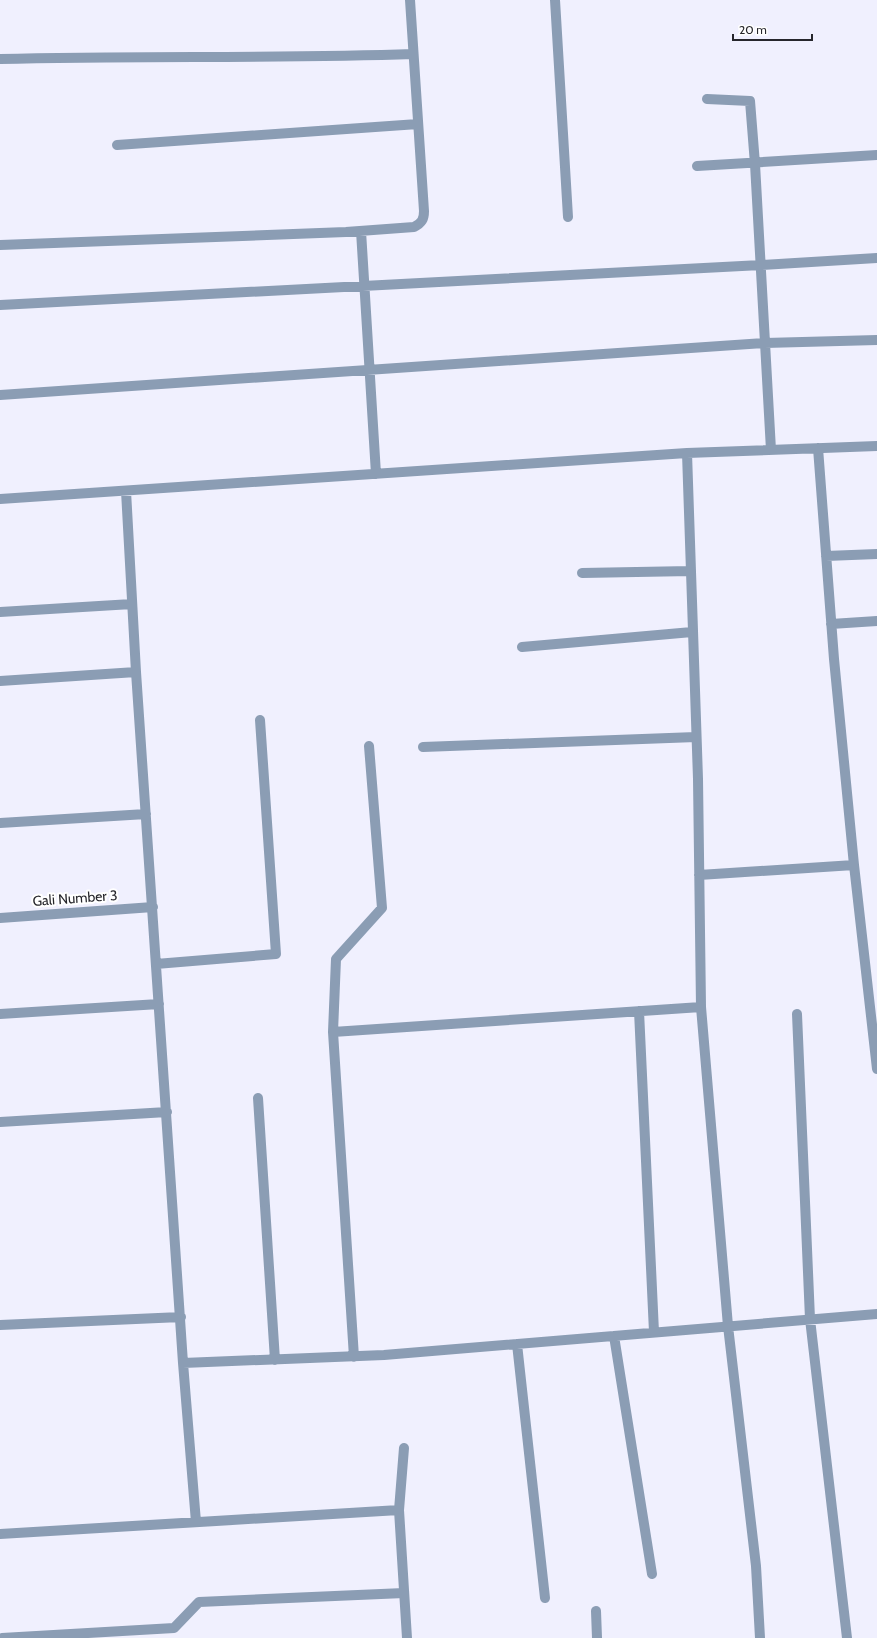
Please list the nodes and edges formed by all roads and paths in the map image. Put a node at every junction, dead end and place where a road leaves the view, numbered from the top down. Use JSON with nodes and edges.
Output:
{"nodes":[{"id":1,"x":410,"y":0,"type":"edge"},
{"id":2,"x":555,"y":0,"type":"edge"},
{"id":3,"x":413,"y":54,"type":"junction"},
{"id":4,"x":0,"y":59,"type":"edge"},
{"id":5,"x":707,"y":99,"type":"dead end"},
{"id":6,"x":418,"y":124,"type":"junction"},
{"id":7,"x":117,"y":145,"type":"dead end"},
{"id":8,"x":877,"y":155,"type":"edge"},
{"id":9,"x":755,"y":164,"type":"junction"},
{"id":10,"x":697,"y":166,"type":"dead end"},
{"id":11,"x":568,"y":217,"type":"dead end"},
{"id":12,"x":361,"y":231,"type":"junction"},
{"id":13,"x":0,"y":245,"type":"edge"},
{"id":14,"x":877,"y":258,"type":"edge"},
{"id":15,"x":761,"y":265,"type":"junction"},
{"id":16,"x":364,"y":286,"type":"junction"},
{"id":17,"x":0,"y":305,"type":"edge"},
{"id":18,"x":877,"y":340,"type":"edge"},
{"id":19,"x":765,"y":343,"type":"junction"},
{"id":20,"x":370,"y":369,"type":"junction"},
{"id":21,"x":0,"y":395,"type":"edge"},
{"id":22,"x":877,"y":446,"type":"edge"},
{"id":23,"x":818,"y":448,"type":"junction"},
{"id":24,"x":771,"y":450,"type":"junction"},
{"id":25,"x":687,"y":453,"type":"junction"},
{"id":26,"x":376,"y":474,"type":"junction"},
{"id":27,"x":126,"y":491,"type":"junction"},
{"id":28,"x":0,"y":499,"type":"edge"},
{"id":29,"x":877,"y":554,"type":"edge"},
{"id":30,"x":826,"y":556,"type":"junction"},
{"id":31,"x":690,"y":570,"type":"junction"},
{"id":32,"x":582,"y":573,"type":"dead end"},
{"id":33,"x":132,"y":604,"type":"junction"},
{"id":34,"x":0,"y":612,"type":"edge"},
{"id":35,"x":877,"y":621,"type":"edge"},
{"id":36,"x":831,"y":624,"type":"junction"},
{"id":37,"x":692,"y":632,"type":"junction"},
{"id":38,"x":522,"y":647,"type":"dead end"},
{"id":39,"x":136,"y":672,"type":"junction"},
{"id":40,"x":0,"y":681,"type":"edge"},
{"id":41,"x":260,"y":720,"type":"dead end"},
{"id":42,"x":696,"y":737,"type":"junction"},
{"id":43,"x":369,"y":746,"type":"dead end"},
{"id":44,"x":422,"y":747,"type":"dead end"},
{"id":45,"x":146,"y":814,"type":"junction"},
{"id":46,"x":0,"y":823,"type":"edge"},
{"id":47,"x":854,"y":865,"type":"junction"},
{"id":48,"x":699,"y":874,"type":"junction"},
{"id":49,"x":153,"y":907,"type":"junction"},
{"id":50,"x":0,"y":918,"type":"edge"},
{"id":51,"x":156,"y":964,"type":"junction"},
{"id":52,"x":159,"y":1004,"type":"junction"},
{"id":53,"x":701,"y":1007,"type":"junction"},
{"id":54,"x":639,"y":1012,"type":"junction"},
{"id":55,"x":0,"y":1014,"type":"edge"},
{"id":56,"x":797,"y":1014,"type":"dead end"},
{"id":57,"x":334,"y":1032,"type":"junction"},
{"id":58,"x":877,"y":1069,"type":"edge"},
{"id":59,"x":258,"y":1098,"type":"dead end"},
{"id":60,"x":167,"y":1112,"type":"junction"},
{"id":61,"x":0,"y":1122,"type":"edge"},
{"id":62,"x":877,"y":1314,"type":"edge"},
{"id":63,"x":181,"y":1317,"type":"junction"},
{"id":64,"x":810,"y":1319,"type":"junction"},
{"id":65,"x":0,"y":1325,"type":"edge"},
{"id":66,"x":728,"y":1326,"type":"junction"},
{"id":67,"x":654,"y":1332,"type":"junction"},
{"id":68,"x":614,"y":1336,"type":"junction"},
{"id":69,"x":517,"y":1344,"type":"junction"},
{"id":70,"x":354,"y":1357,"type":"junction"},
{"id":71,"x":275,"y":1360,"type":"junction"},
{"id":72,"x":183,"y":1363,"type":"junction"},
{"id":73,"x":404,"y":1448,"type":"dead end"},
{"id":74,"x":399,"y":1510,"type":"junction"},
{"id":75,"x":196,"y":1522,"type":"junction"},
{"id":76,"x":0,"y":1534,"type":"edge"},
{"id":77,"x":652,"y":1574,"type":"dead end"},
{"id":78,"x":404,"y":1593,"type":"junction"},
{"id":79,"x":545,"y":1598,"type":"dead end"},
{"id":80,"x":596,"y":1611,"type":"dead end"},
{"id":81,"x":2,"y":1638,"type":"edge"},
{"id":82,"x":407,"y":1638,"type":"edge"},
{"id":83,"x":597,"y":1638,"type":"edge"},
{"id":84,"x":760,"y":1638,"type":"edge"},
{"id":85,"x":847,"y":1638,"type":"edge"}],
"edges":[{"from":1,"to":3,"type":"street"},
{"from":2,"to":11,"type":"street"},
{"from":3,"to":4,"type":"street"},
{"from":3,"to":6,"type":"street"},
{"from":5,"to":9,"type":"street"},
{"from":6,"to":7,"type":"street"},
{"from":6,"to":12,"type":"street"},
{"from":8,"to":9,"type":"street"},
{"from":9,"to":10,"type":"street"},
{"from":9,"to":15,"type":"street"},
{"from":12,"to":13,"type":"street"},
{"from":12,"to":16,"type":"street"},
{"from":14,"to":15,"type":"street"},
{"from":15,"to":16,"type":"street"},
{"from":15,"to":19,"type":"street"},
{"from":16,"to":17,"type":"street"},
{"from":16,"to":20,"type":"street"},
{"from":18,"to":19,"type":"street"},
{"from":19,"to":20,"type":"street"},
{"from":19,"to":24,"type":"street"},
{"from":20,"to":21,"type":"street"},
{"from":20,"to":26,"type":"street"},
{"from":22,"to":23,"type":"street"},
{"from":23,"to":24,"type":"street"},
{"from":23,"to":30,"type":"street"},
{"from":24,"to":25,"type":"street"},
{"from":25,"to":26,"type":"street"},
{"from":25,"to":31,"type":"street"},
{"from":26,"to":27,"type":"street"},
{"from":27,"to":28,"type":"street"},
{"from":27,"to":33,"type":"street"},
{"from":29,"to":30,"type":"street"},
{"from":30,"to":36,"type":"street"},
{"from":31,"to":32,"type":"street"},
{"from":31,"to":37,"type":"street"},
{"from":33,"to":34,"type":"street"},
{"from":33,"to":39,"type":"street"},
{"from":35,"to":36,"type":"street"},
{"from":36,"to":47,"type":"street"},
{"from":37,"to":38,"type":"street"},
{"from":37,"to":42,"type":"street"},
{"from":39,"to":40,"type":"street"},
{"from":39,"to":45,"type":"street"},
{"from":41,"to":51,"type":"street"},
{"from":42,"to":44,"type":"street"},
{"from":42,"to":48,"type":"street"},
{"from":43,"to":57,"type":"street"},
{"from":45,"to":46,"type":"street"},
{"from":45,"to":49,"type":"street"},
{"from":47,"to":48,"type":"street"},
{"from":47,"to":58,"type":"street"},
{"from":48,"to":53,"type":"street"},
{"from":49,"to":50,"type":"street","name":"Gali Number 3"},
{"from":49,"to":51,"type":"street"},
{"from":51,"to":52,"type":"street"},
{"from":52,"to":55,"type":"street"},
{"from":52,"to":60,"type":"street"},
{"from":53,"to":54,"type":"street"},
{"from":53,"to":66,"type":"street"},
{"from":54,"to":57,"type":"street"},
{"from":54,"to":67,"type":"street"},
{"from":56,"to":64,"type":"street"},
{"from":57,"to":70,"type":"street"},
{"from":59,"to":71,"type":"street"},
{"from":60,"to":61,"type":"street"},
{"from":60,"to":63,"type":"street"},
{"from":62,"to":64,"type":"street"},
{"from":63,"to":65,"type":"street"},
{"from":63,"to":72,"type":"street"},
{"from":64,"to":66,"type":"street"},
{"from":64,"to":85,"type":"street"},
{"from":66,"to":67,"type":"street"},
{"from":66,"to":84,"type":"street"},
{"from":67,"to":68,"type":"street"},
{"from":68,"to":69,"type":"street"},
{"from":68,"to":77,"type":"street"},
{"from":69,"to":70,"type":"street"},
{"from":69,"to":79,"type":"street"},
{"from":70,"to":71,"type":"street"},
{"from":71,"to":72,"type":"street"},
{"from":72,"to":75,"type":"street"},
{"from":73,"to":74,"type":"street"},
{"from":74,"to":75,"type":"street"},
{"from":74,"to":78,"type":"street"},
{"from":75,"to":76,"type":"street"},
{"from":78,"to":81,"type":"street"},
{"from":78,"to":82,"type":"street"},
{"from":80,"to":83,"type":"street"}]}
